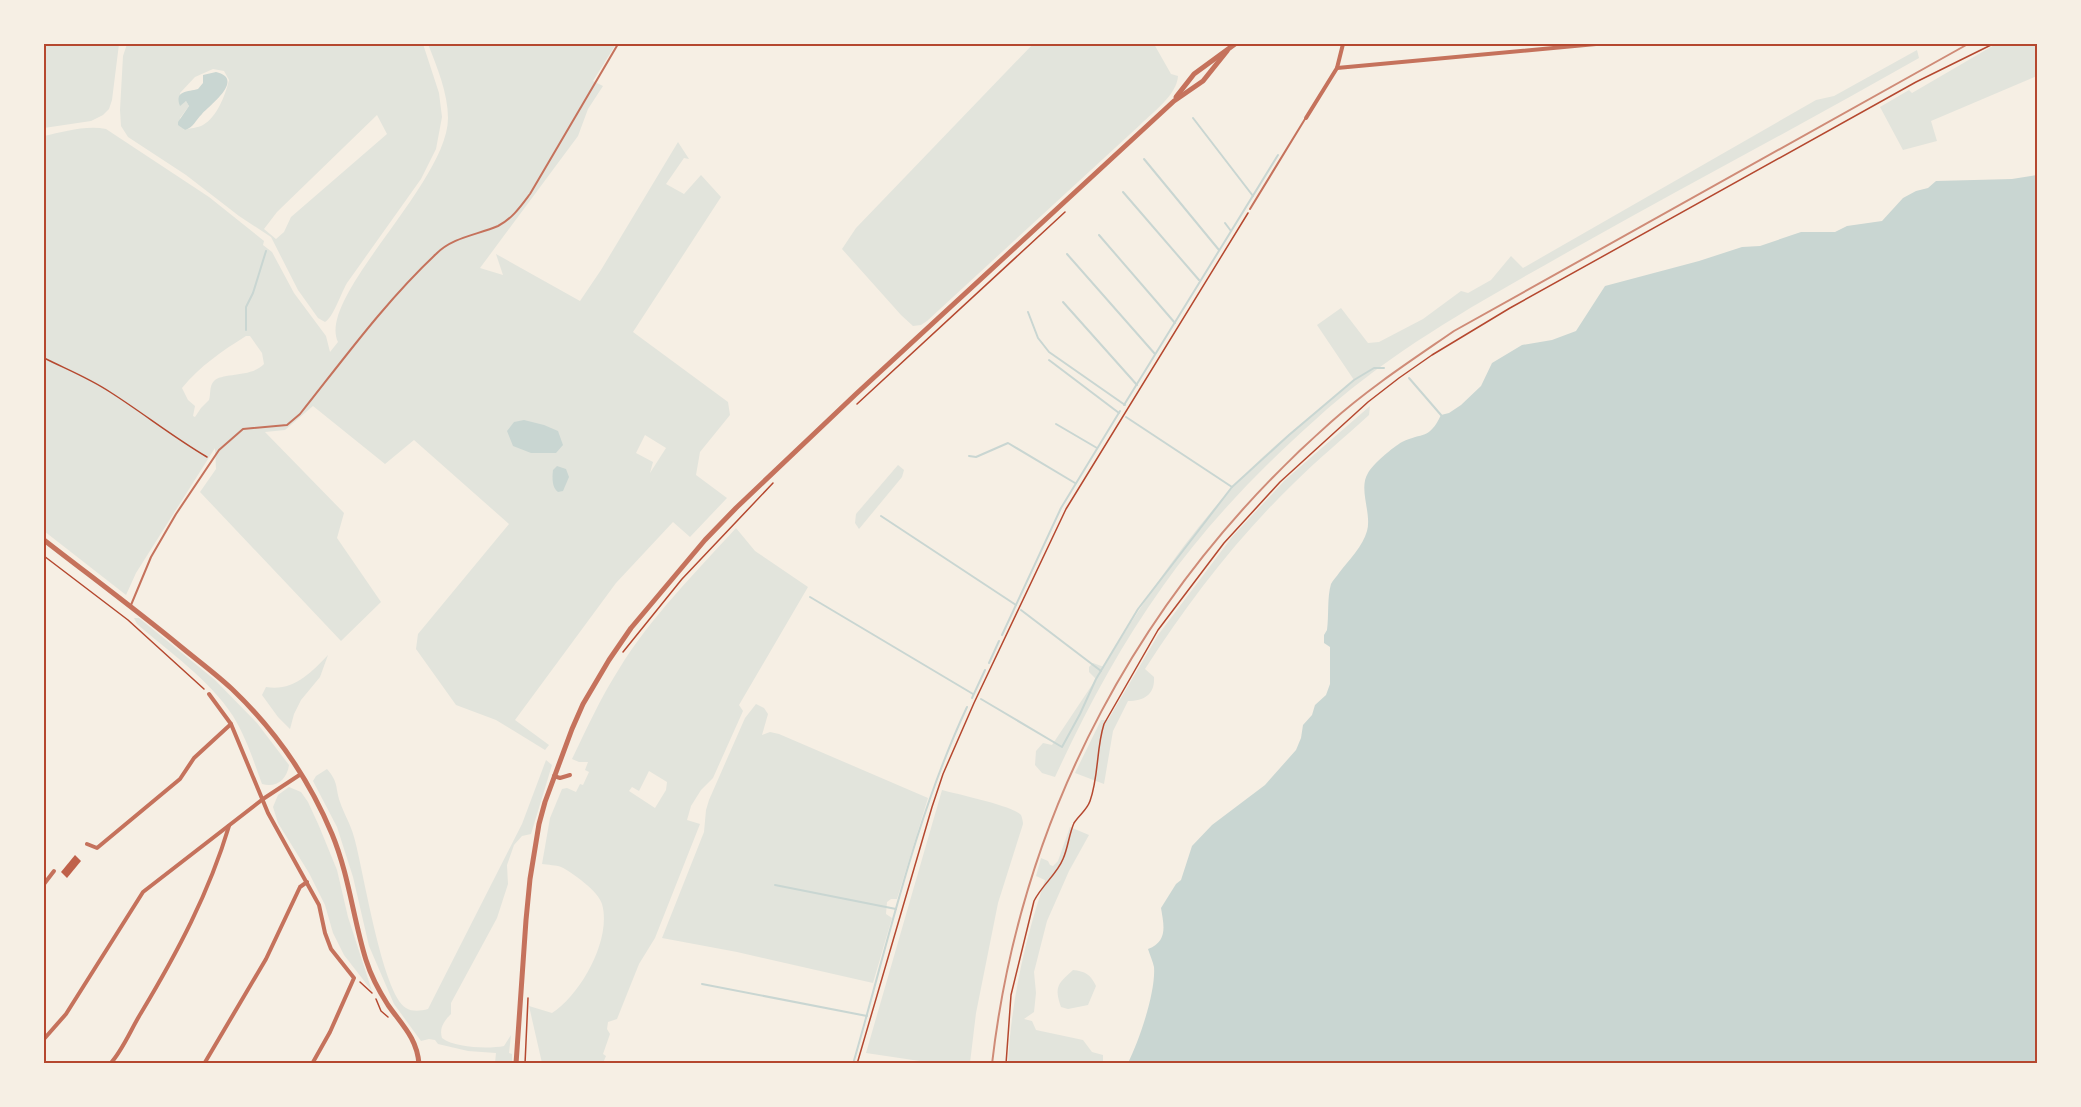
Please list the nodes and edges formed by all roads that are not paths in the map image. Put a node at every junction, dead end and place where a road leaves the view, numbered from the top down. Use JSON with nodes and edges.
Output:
{"nodes":[{"id":1,"x":618,"y":44,"type":"edge"},
{"id":2,"x":1235,"y":44,"type":"edge"},
{"id":3,"x":1343,"y":44,"type":"edge"},
{"id":4,"x":1596,"y":44,"type":"edge"},
{"id":5,"x":1565,"y":45,"type":"edge"},
{"id":6,"x":1227,"y":51,"type":"junction"},
{"id":7,"x":1337,"y":68,"type":"junction"},
{"id":8,"x":1174,"y":101,"type":"junction"},
{"id":9,"x":1306,"y":118,"type":"joint"},
{"id":10,"x":1250,"y":209,"type":"road end"},
{"id":11,"x":44,"y":540,"type":"edge"},
{"id":12,"x":131,"y":606,"type":"junction"},
{"id":13,"x":209,"y":694,"type":"road end"},
{"id":14,"x":231,"y":724,"type":"junction"},
{"id":15,"x":302,"y":773,"type":"junction"},
{"id":16,"x":570,"y":775,"type":"dead end"},
{"id":17,"x":554,"y":776,"type":"junction"},
{"id":18,"x":263,"y":799,"type":"junction"},
{"id":19,"x":229,"y":826,"type":"junction"},
{"id":20,"x":87,"y":844,"type":"dead end"},
{"id":21,"x":54,"y":871,"type":"dead end"},
{"id":22,"x":307,"y":882,"type":"junction"},
{"id":23,"x":44,"y":884,"type":"edge"},
{"id":24,"x":44,"y":1039,"type":"edge"},
{"id":25,"x":110,"y":1064,"type":"edge"},
{"id":26,"x":204,"y":1064,"type":"edge"},
{"id":27,"x":312,"y":1064,"type":"edge"},
{"id":28,"x":419,"y":1064,"type":"edge"},
{"id":29,"x":516,"y":1064,"type":"edge"}],
"edges":[{"from":1,"to":12,"type":"lane"},
{"from":2,"to":6,"type":"street"},
{"from":3,"to":7,"type":"street"},
{"from":4,"to":5,"type":"street"},
{"from":5,"to":7,"type":"street"},
{"from":6,"to":8,"type":"street"},
{"from":6,"to":8,"type":"street"},
{"from":7,"to":9,"type":"street"},
{"from":8,"to":17,"type":"street"},
{"from":9,"to":10,"type":"lane"},
{"from":11,"to":12,"type":"street"},
{"from":12,"to":15,"type":"street"},
{"from":13,"to":14,"type":"street"},
{"from":14,"to":18,"type":"street"},
{"from":14,"to":20,"type":"street"},
{"from":15,"to":18,"type":"street"},
{"from":15,"to":28,"type":"street"},
{"from":16,"to":17,"type":"street"},
{"from":17,"to":29,"type":"street"},
{"from":18,"to":19,"type":"street"},
{"from":18,"to":22,"type":"street"},
{"from":19,"to":24,"type":"street"},
{"from":19,"to":25,"type":"street"},
{"from":21,"to":23,"type":"street"},
{"from":22,"to":26,"type":"street"},
{"from":22,"to":27,"type":"street"}]}
